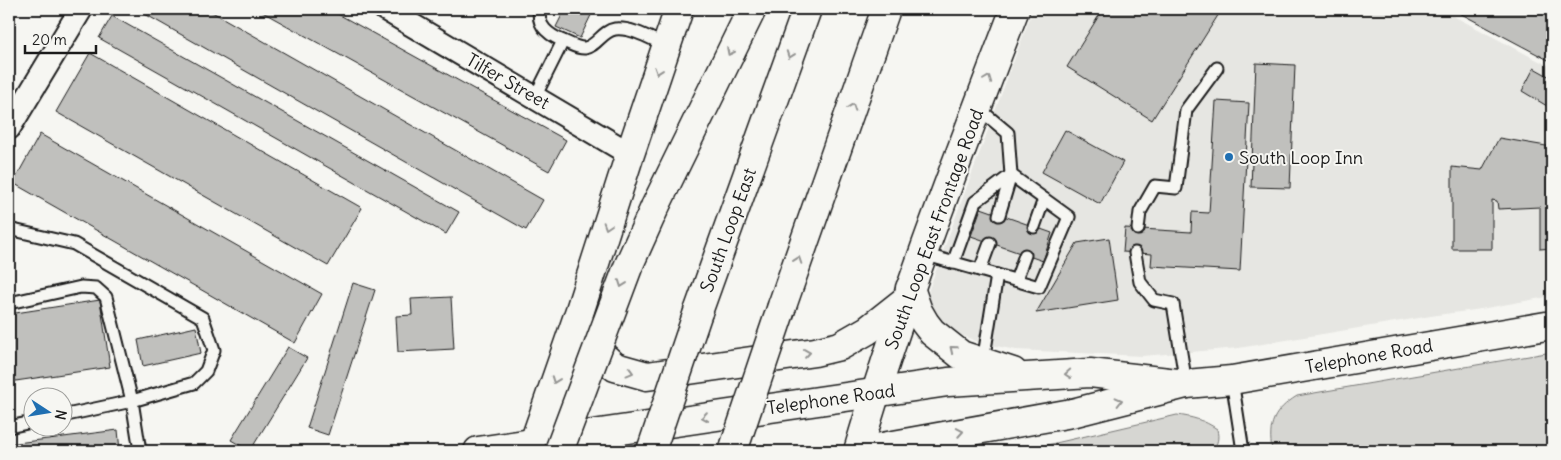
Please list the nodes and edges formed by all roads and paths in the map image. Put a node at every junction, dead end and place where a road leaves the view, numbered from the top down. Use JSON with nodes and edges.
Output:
{"nodes":[{"id":1,"x":81,"y":9,"type":"edge"},
{"id":2,"x":385,"y":9,"type":"edge"},
{"id":3,"x":540,"y":9,"type":"edge"},
{"id":4,"x":679,"y":9,"type":"edge"},
{"id":5,"x":752,"y":9,"type":"edge"},
{"id":6,"x":807,"y":9,"type":"edge"},
{"id":7,"x":886,"y":9,"type":"edge"},
{"id":8,"x":1015,"y":9,"type":"edge"},
{"id":9,"x":563,"y":41,"type":"junction"},
{"id":10,"x":667,"y":46,"type":"junction"},
{"id":11,"x":1217,"y":68,"type":"dead end"},
{"id":12,"x":535,"y":97,"type":"junction"},
{"id":13,"x":977,"y":107,"type":"junction"},
{"id":14,"x":9,"y":128,"type":"edge"},
{"id":15,"x":630,"y":154,"type":"junction"},
{"id":16,"x":1011,"y":175,"type":"junction"},
{"id":17,"x":1044,"y":198,"type":"junction"},
{"id":18,"x":1000,"y":215,"type":"dead end"},
{"id":19,"x":1034,"y":227,"type":"dead end"},
{"id":20,"x":9,"y":229,"type":"edge"},
{"id":21,"x":1138,"y":229,"type":"dead end"},
{"id":22,"x":990,"y":243,"type":"dead end"},
{"id":23,"x":1134,"y":253,"type":"dead end"},
{"id":24,"x":923,"y":254,"type":"junction"},
{"id":25,"x":1025,"y":255,"type":"dead end"},
{"id":26,"x":953,"y":263,"type":"junction"},
{"id":27,"x":980,"y":270,"type":"junction"},
{"id":28,"x":997,"y":275,"type":"junction"},
{"id":29,"x":1016,"y":280,"type":"junction"},
{"id":30,"x":908,"y":294,"type":"junction"},
{"id":31,"x":9,"y":303,"type":"edge"},
{"id":32,"x":580,"y":310,"type":"junction"},
{"id":33,"x":1552,"y":325,"type":"edge"},
{"id":34,"x":983,"y":362,"type":"junction"},
{"id":35,"x":1032,"y":377,"type":"junction"},
{"id":36,"x":1232,"y":380,"type":"junction"},
{"id":37,"x":1186,"y":384,"type":"junction"},
{"id":38,"x":875,"y":393,"type":"junction"},
{"id":39,"x":132,"y":401,"type":"junction"},
{"id":40,"x":72,"y":414,"type":"edge"},
{"id":41,"x":22,"y":424,"type":"edge"},
{"id":42,"x":9,"y":427,"type":"edge"},
{"id":43,"x":532,"y":447,"type":"edge"},
{"id":44,"x":140,"y":451,"type":"edge"},
{"id":45,"x":478,"y":451,"type":"edge"},
{"id":46,"x":559,"y":451,"type":"edge"},
{"id":47,"x":652,"y":451,"type":"edge"},
{"id":48,"x":733,"y":451,"type":"edge"},
{"id":49,"x":859,"y":451,"type":"edge"},
{"id":50,"x":1243,"y":451,"type":"edge"}],
"edges":[{"from":1,"to":14,"type":"street"},
{"from":2,"to":12,"type":"street","name":"Tilfer Street"},
{"from":3,"to":9,"type":"lane"},
{"from":4,"to":10,"type":"main road"},
{"from":5,"to":46,"type":"main road","one_way":true,"bridge":true},
{"from":6,"to":47,"type":"main road","name":"South Loop East","one_way":true,"bridge":true},
{"from":48,"to":7,"type":"main road","one_way":true,"bridge":true},
{"from":13,"to":8,"type":"main road","name":"South Loop East Frontage Road","one_way":true},
{"from":9,"to":10,"type":"lane"},
{"from":9,"to":12,"type":"lane"},
{"from":10,"to":15,"type":"main road","one_way":true},
{"from":11,"to":21,"type":"lane"},
{"from":12,"to":15,"type":"street","name":"Tilfer Street"},
{"from":13,"to":16,"type":"lane"},
{"from":13,"to":24,"type":"main road","name":"South Loop East Frontage Road"},
{"from":15,"to":32,"type":"main road","one_way":true},
{"from":16,"to":17,"type":"lane"},
{"from":16,"to":18,"type":"lane"},
{"from":16,"to":26,"type":"lane"},
{"from":17,"to":19,"type":"lane"},
{"from":17,"to":29,"type":"lane"},
{"from":20,"to":39,"type":"lane"},
{"from":22,"to":27,"type":"lane"},
{"from":23,"to":37,"type":"lane"},
{"from":24,"to":26,"type":"lane"},
{"from":24,"to":30,"type":"main road","name":"South Loop East Frontage Road"},
{"from":25,"to":29,"type":"lane"},
{"from":26,"to":27,"type":"lane"},
{"from":27,"to":28,"type":"lane"},
{"from":28,"to":29,"type":"lane"},
{"from":28,"to":34,"type":"lane"},
{"from":32,"to":30,"type":"main road","one_way":true},
{"from":34,"to":30,"type":"main road","one_way":true},
{"from":30,"to":38,"type":"main road","name":"South Loop East Frontage Road"},
{"from":31,"to":39,"type":"lane"},
{"from":32,"to":43,"type":"main road","one_way":true},
{"from":33,"to":36,"type":"main road","name":"Telephone Road"},
{"from":34,"to":35,"type":"main road"},
{"from":37,"to":35,"type":"main road","name":"Telephone Road","one_way":true},
{"from":35,"to":38,"type":"main road","name":"Telephone Road"},
{"from":36,"to":37,"type":"main road","name":"Telephone Road"},
{"from":36,"to":50,"type":"lane"},
{"from":49,"to":37,"type":"main road","name":"Telephone Road","one_way":true},
{"from":38,"to":43,"type":"main road","name":"Telephone Road","one_way":true},
{"from":38,"to":49,"type":"main road","name":"South Loop East Frontage Road"},
{"from":39,"to":40,"type":"lane"},
{"from":39,"to":44,"type":"lane"},
{"from":41,"to":42,"type":"lane"},
{"from":43,"to":45,"type":"main road","name":"Telephone Road"}]}
